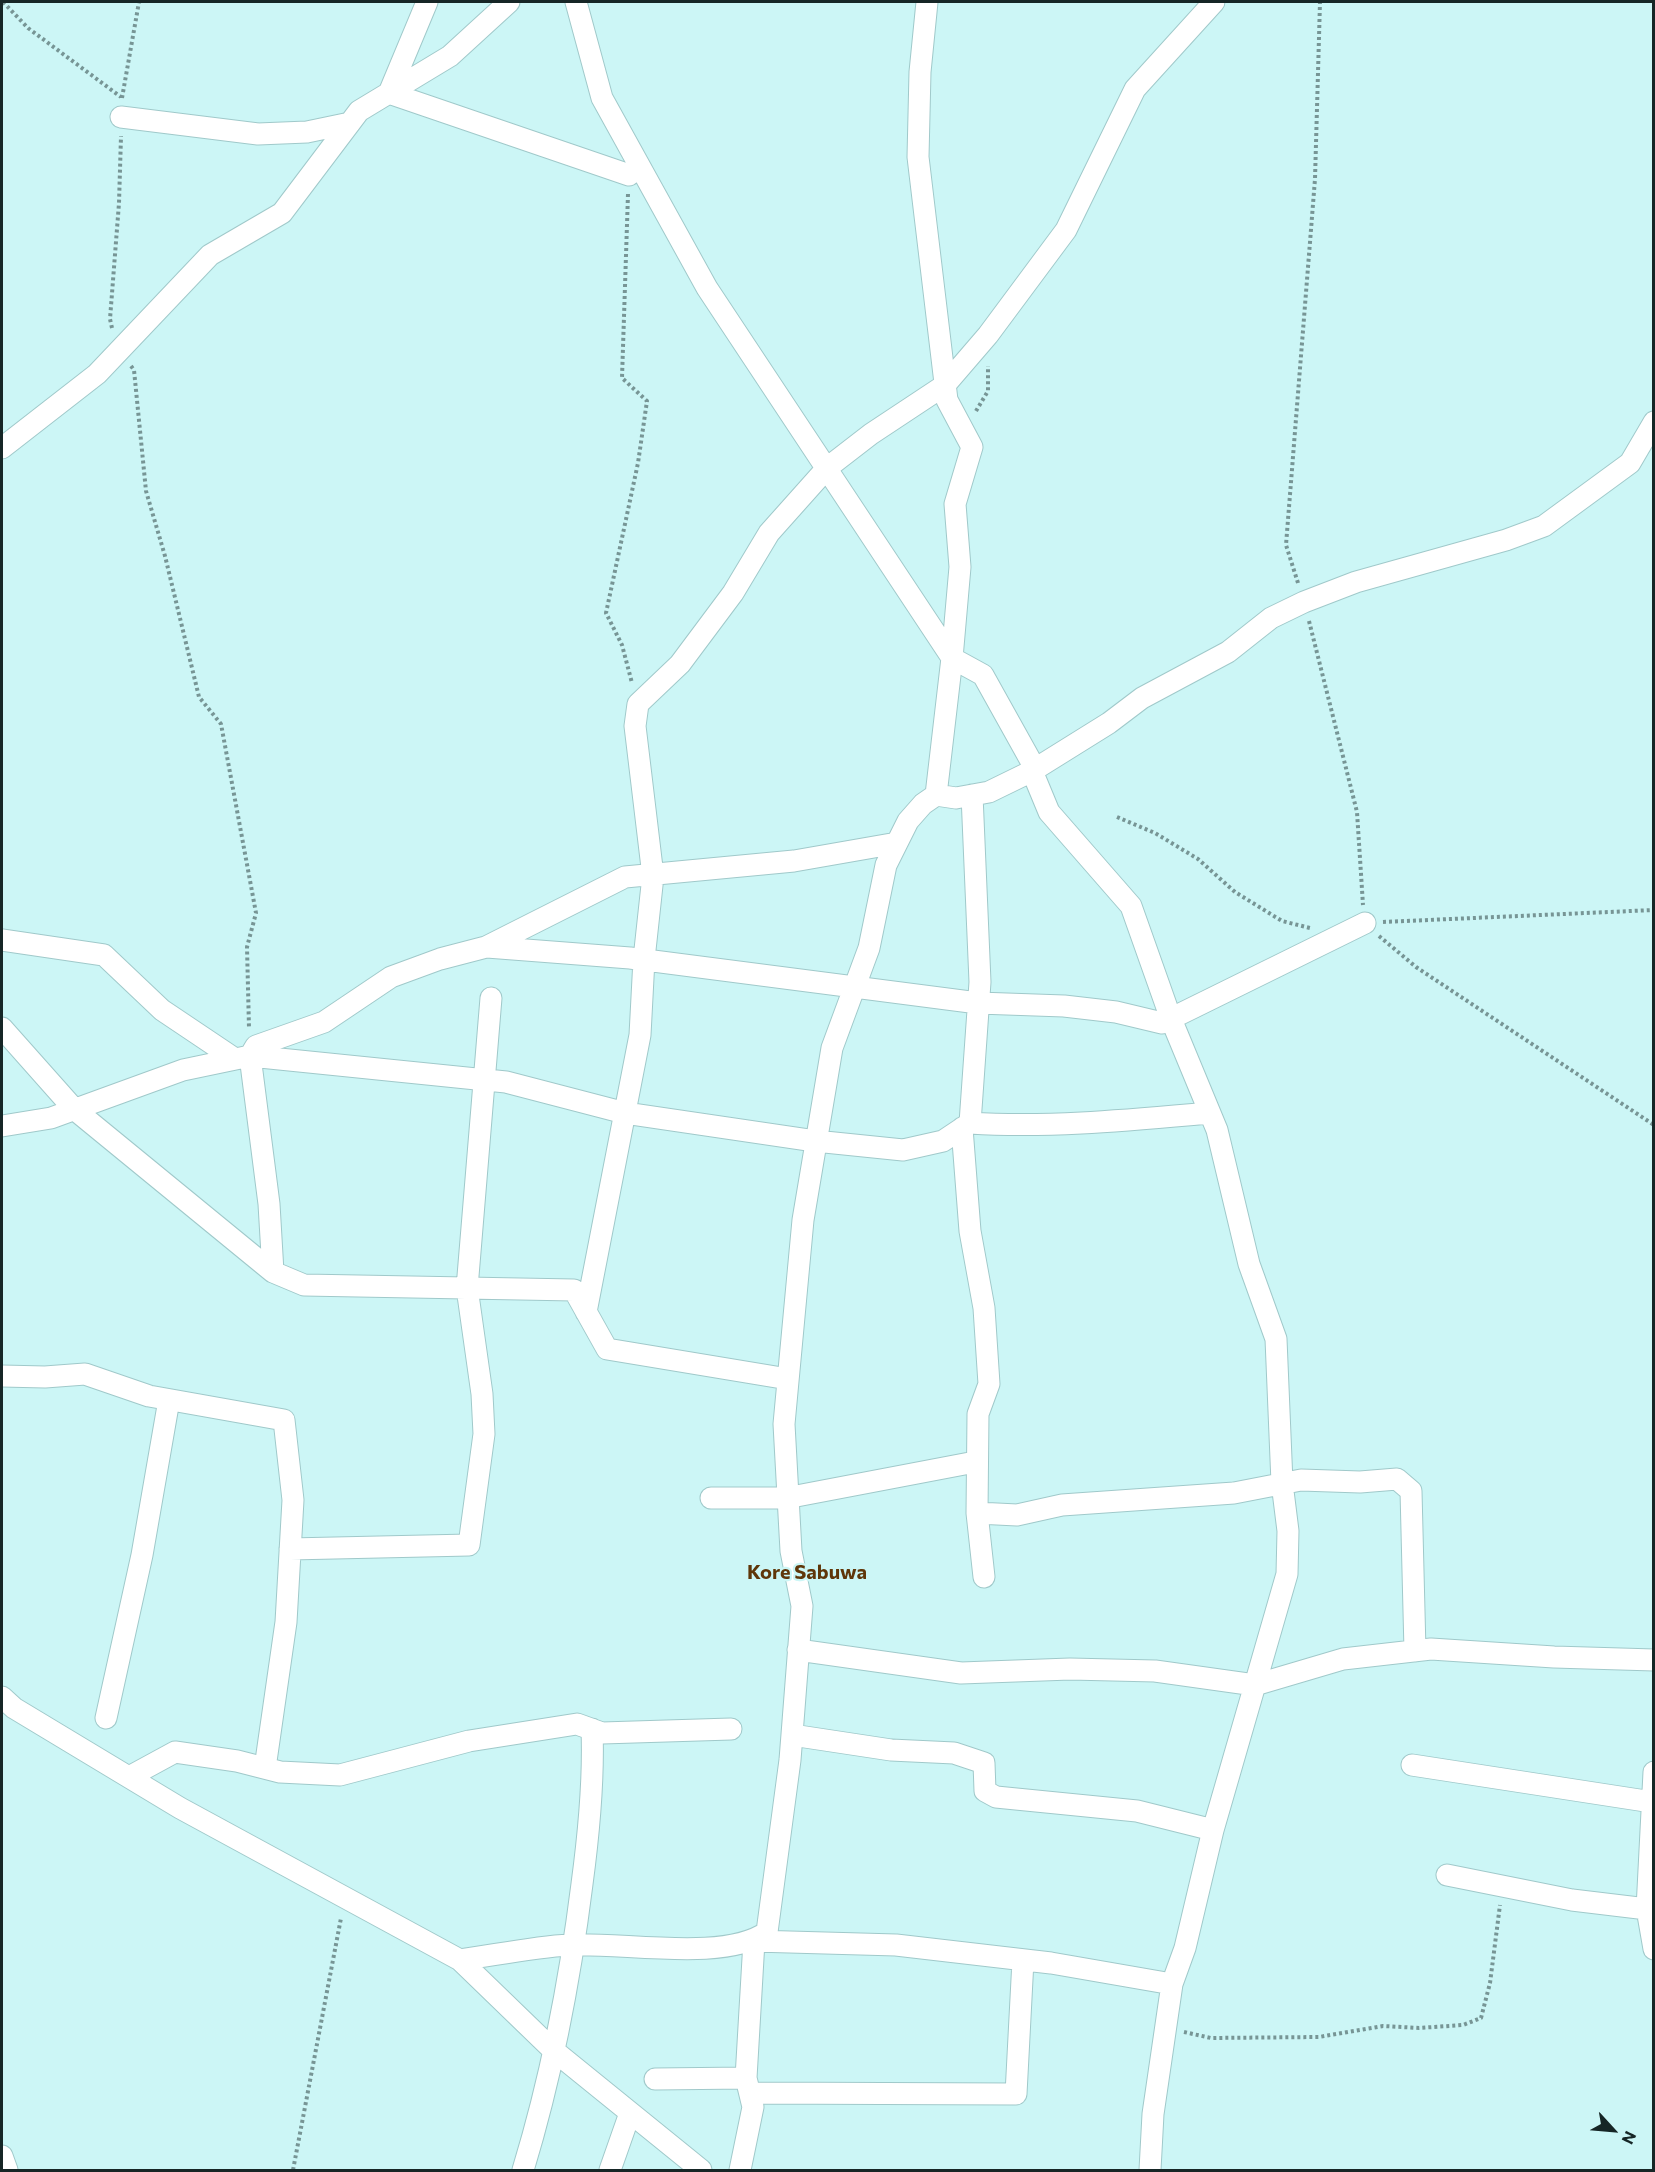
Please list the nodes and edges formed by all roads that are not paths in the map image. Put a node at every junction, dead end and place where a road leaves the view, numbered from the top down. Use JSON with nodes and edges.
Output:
{"nodes":[{"id":1,"x":427,"y":2,"type":"edge"},
{"id":2,"x":509,"y":2,"type":"edge"},
{"id":3,"x":576,"y":2,"type":"edge"},
{"id":4,"x":927,"y":2,"type":"edge"},
{"id":5,"x":1214,"y":2,"type":"edge"},
{"id":6,"x":389,"y":93,"type":"junction"},
{"id":7,"x":121,"y":107,"type":"road end"},
{"id":8,"x":350,"y":123,"type":"junction"},
{"id":9,"x":630,"y":175,"type":"road end"},
{"id":10,"x":945,"y":385,"type":"junction"},
{"id":11,"x":1653,"y":422,"type":"edge"},
{"id":12,"x":2,"y":448,"type":"edge"},
{"id":13,"x":827,"y":468,"type":"junction"},
{"id":14,"x":952,"y":658,"type":"junction"},
{"id":15,"x":1032,"y":771,"type":"junction"},
{"id":16,"x":936,"y":795,"type":"junction"},
{"id":17,"x":972,"y":795,"type":"junction"},
{"id":18,"x":897,"y":843,"type":"junction"},
{"id":19,"x":653,"y":876,"type":"junction"},
{"id":20,"x":1365,"y":923,"type":"road end"},
{"id":21,"x":2,"y":940,"type":"edge"},
{"id":22,"x":486,"y":947,"type":"junction"},
{"id":23,"x":644,"y":959,"type":"junction"},
{"id":24,"x":855,"y":987,"type":"junction"},
{"id":25,"x":491,"y":998,"type":"dead end"},
{"id":26,"x":978,"y":1003,"type":"junction"},
{"id":27,"x":1171,"y":1019,"type":"junction"},
{"id":28,"x":2,"y":1028,"type":"edge"},
{"id":29,"x":242,"y":1057,"type":"junction"},
{"id":30,"x":486,"y":1080,"type":"junction"},
{"id":31,"x":74,"y":1109,"type":"junction"},
{"id":32,"x":626,"y":1113,"type":"junction"},
{"id":33,"x":1210,"y":1113,"type":"junction"},
{"id":34,"x":2,"y":1126,"type":"edge"},
{"id":35,"x":966,"y":1126,"type":"junction"},
{"id":36,"x":815,"y":1141,"type":"junction"},
{"id":37,"x":273,"y":1272,"type":"junction"},
{"id":38,"x":467,"y":1288,"type":"junction"},
{"id":39,"x":586,"y":1312,"type":"junction"},
{"id":40,"x":2,"y":1376,"type":"edge"},
{"id":41,"x":788,"y":1379,"type":"junction"},
{"id":42,"x":169,"y":1400,"type":"junction"},
{"id":43,"x":975,"y":1462,"type":"junction"},
{"id":44,"x":1281,"y":1483,"type":"junction"},
{"id":45,"x":711,"y":1498,"type":"dead end"},
{"id":46,"x":786,"y":1498,"type":"junction"},
{"id":47,"x":977,"y":1513,"type":"junction"},
{"id":48,"x":290,"y":1549,"type":"junction"},
{"id":49,"x":984,"y":1577,"type":"dead end"},
{"id":50,"x":798,"y":1650,"type":"junction"},
{"id":51,"x":1415,"y":1651,"type":"junction"},
{"id":52,"x":1653,"y":1660,"type":"edge"},
{"id":53,"x":1255,"y":1685,"type":"junction"},
{"id":54,"x":2,"y":1697,"type":"edge"},
{"id":55,"x":106,"y":1718,"type":"dead end"},
{"id":56,"x":592,"y":1729,"type":"junction"},
{"id":57,"x":731,"y":1730,"type":"dead end"},
{"id":58,"x":792,"y":1735,"type":"junction"},
{"id":59,"x":1412,"y":1765,"type":"dead end"},
{"id":60,"x":265,"y":1768,"type":"junction"},
{"id":61,"x":1653,"y":1772,"type":"edge"},
{"id":62,"x":129,"y":1777,"type":"junction"},
{"id":63,"x":1652,"y":1802,"type":"edge"},
{"id":64,"x":1213,"y":1830,"type":"junction"},
{"id":65,"x":1447,"y":1875,"type":"dead end"},
{"id":66,"x":1650,"y":1909,"type":"edge"},
{"id":67,"x":754,"y":1941,"type":"junction"},
{"id":68,"x":574,"y":1945,"type":"junction"},
{"id":69,"x":1653,"y":1949,"type":"edge"},
{"id":70,"x":460,"y":1960,"type":"junction"},
{"id":71,"x":1023,"y":1960,"type":"junction"},
{"id":72,"x":1172,"y":1984,"type":"junction"},
{"id":73,"x":554,"y":2050,"type":"junction"},
{"id":74,"x":655,"y":2079,"type":"dead end"},
{"id":75,"x":748,"y":2085,"type":"junction"},
{"id":76,"x":630,"y":2113,"type":"junction"},
{"id":77,"x":2,"y":2156,"type":"edge"},
{"id":78,"x":7,"y":2170,"type":"edge"},
{"id":79,"x":524,"y":2170,"type":"edge"},
{"id":80,"x":610,"y":2170,"type":"edge"},
{"id":81,"x":701,"y":2170,"type":"edge"},
{"id":82,"x":740,"y":2170,"type":"edge"},
{"id":83,"x":1150,"y":2170,"type":"edge"}],
"edges":[{"from":1,"to":6,"type":"street"},
{"from":2,"to":6,"type":"street"},
{"from":3,"to":13,"type":"street"},
{"from":4,"to":10,"type":"street"},
{"from":5,"to":10,"type":"street"},
{"from":6,"to":8,"type":"street"},
{"from":6,"to":9,"type":"street"},
{"from":7,"to":8,"type":"street"},
{"from":8,"to":12,"type":"street"},
{"from":10,"to":13,"type":"street"},
{"from":10,"to":14,"type":"street"},
{"from":11,"to":15,"type":"street"},
{"from":13,"to":14,"type":"street"},
{"from":13,"to":19,"type":"street"},
{"from":14,"to":15,"type":"street"},
{"from":14,"to":16,"type":"street"},
{"from":15,"to":17,"type":"street"},
{"from":15,"to":27,"type":"street"},
{"from":16,"to":17,"type":"street"},
{"from":16,"to":18,"type":"street"},
{"from":17,"to":26,"type":"street"},
{"from":18,"to":19,"type":"street"},
{"from":18,"to":24,"type":"street"},
{"from":19,"to":22,"type":"street"},
{"from":19,"to":23,"type":"street"},
{"from":20,"to":27,"type":"street"},
{"from":21,"to":29,"type":"street"},
{"from":22,"to":23,"type":"street"},
{"from":22,"to":29,"type":"street"},
{"from":23,"to":24,"type":"street"},
{"from":23,"to":32,"type":"street"},
{"from":24,"to":26,"type":"street"},
{"from":24,"to":36,"type":"street"},
{"from":25,"to":30,"type":"street"},
{"from":26,"to":27,"type":"street"},
{"from":26,"to":35,"type":"street"},
{"from":27,"to":33,"type":"street"},
{"from":28,"to":31,"type":"street"},
{"from":29,"to":30,"type":"street"},
{"from":29,"to":31,"type":"street"},
{"from":29,"to":37,"type":"street"},
{"from":30,"to":32,"type":"street"},
{"from":30,"to":38,"type":"street"},
{"from":31,"to":34,"type":"street"},
{"from":31,"to":37,"type":"street"},
{"from":32,"to":36,"type":"street"},
{"from":32,"to":39,"type":"street"},
{"from":33,"to":35,"type":"street"},
{"from":33,"to":44,"type":"street"},
{"from":35,"to":36,"type":"street"},
{"from":35,"to":43,"type":"street"},
{"from":36,"to":41,"type":"street"},
{"from":37,"to":38,"type":"street"},
{"from":38,"to":39,"type":"street"},
{"from":38,"to":48,"type":"street"},
{"from":39,"to":41,"type":"street"},
{"from":40,"to":42,"type":"street"},
{"from":41,"to":46,"type":"street"},
{"from":42,"to":48,"type":"street"},
{"from":42,"to":55,"type":"street"},
{"from":43,"to":46,"type":"street"},
{"from":43,"to":47,"type":"street"},
{"from":44,"to":47,"type":"street"},
{"from":44,"to":51,"type":"street"},
{"from":44,"to":53,"type":"street"},
{"from":45,"to":46,"type":"street"},
{"from":46,"to":50,"type":"street"},
{"from":47,"to":49,"type":"street"},
{"from":48,"to":60,"type":"street"},
{"from":50,"to":53,"type":"street"},
{"from":50,"to":58,"type":"street"},
{"from":51,"to":52,"type":"street"},
{"from":51,"to":53,"type":"street"},
{"from":53,"to":64,"type":"street"},
{"from":54,"to":62,"type":"street"},
{"from":56,"to":57,"type":"street"},
{"from":56,"to":60,"type":"street"},
{"from":56,"to":68,"type":"street"},
{"from":58,"to":64,"type":"street"},
{"from":58,"to":67,"type":"street"},
{"from":59,"to":63,"type":"street"},
{"from":60,"to":62,"type":"street"},
{"from":61,"to":63,"type":"street"},
{"from":62,"to":70,"type":"street"},
{"from":63,"to":66,"type":"street"},
{"from":64,"to":72,"type":"street"},
{"from":65,"to":66,"type":"street"},
{"from":66,"to":69,"type":"street"},
{"from":67,"to":68,"type":"street"},
{"from":67,"to":71,"type":"street"},
{"from":67,"to":75,"type":"street"},
{"from":68,"to":70,"type":"street"},
{"from":68,"to":73,"type":"street"},
{"from":70,"to":73,"type":"street"},
{"from":71,"to":72,"type":"street"},
{"from":71,"to":75,"type":"street"},
{"from":72,"to":83,"type":"street"},
{"from":73,"to":76,"type":"street"},
{"from":73,"to":79,"type":"street"},
{"from":74,"to":75,"type":"street"},
{"from":75,"to":82,"type":"street"},
{"from":76,"to":80,"type":"street"},
{"from":76,"to":81,"type":"street"},
{"from":77,"to":78,"type":"street"}]}
